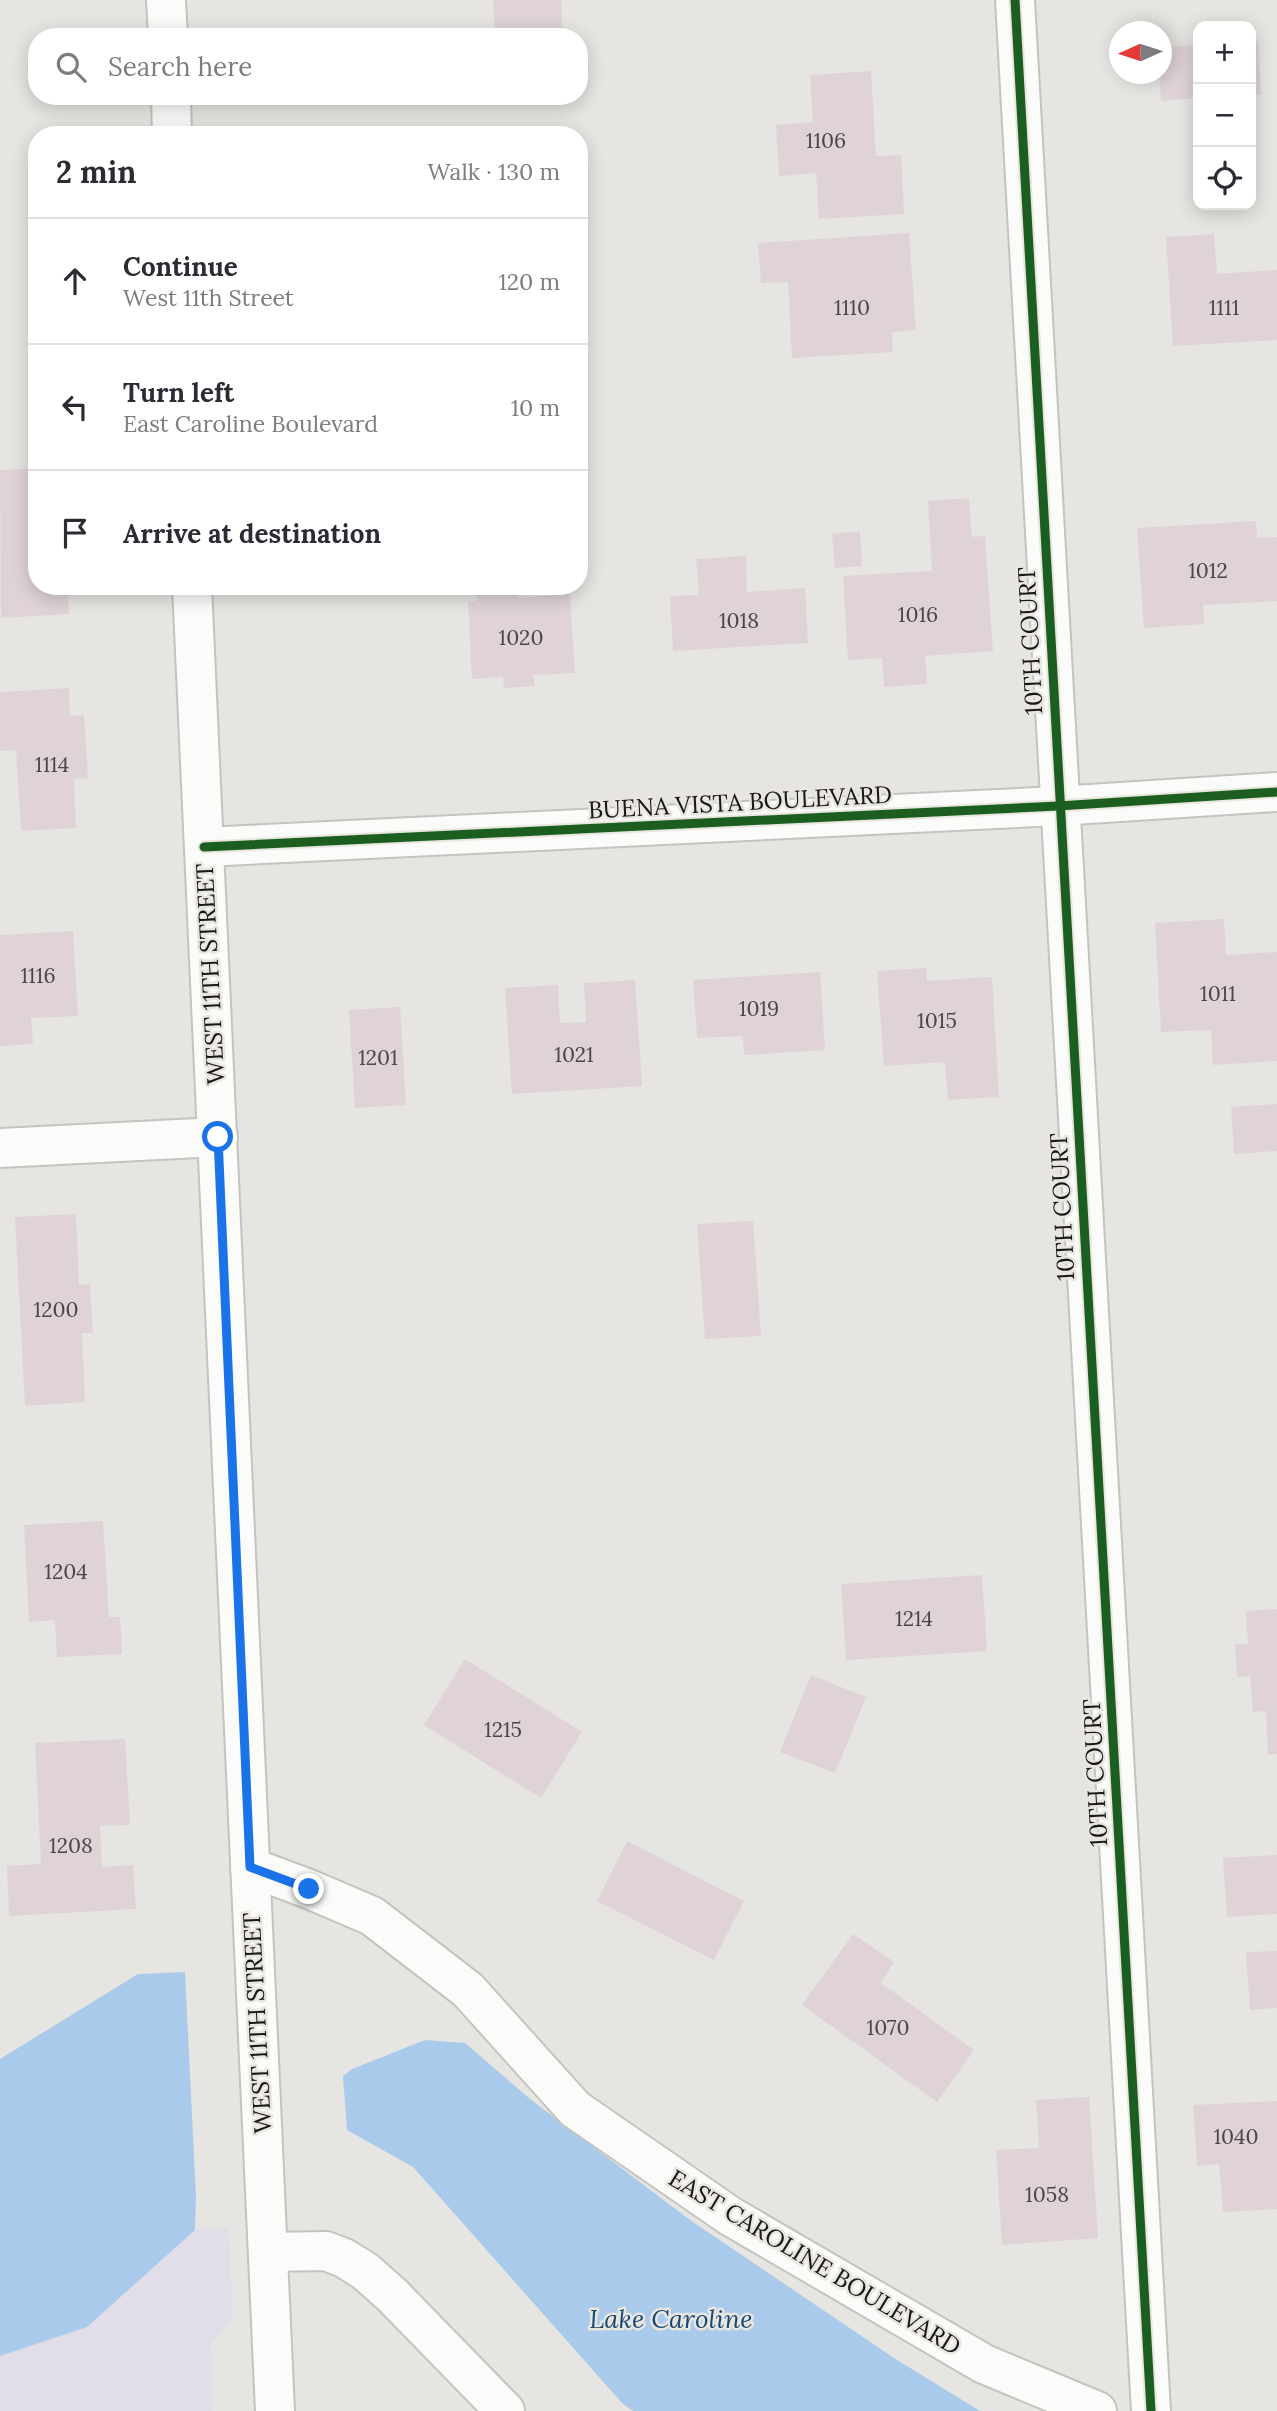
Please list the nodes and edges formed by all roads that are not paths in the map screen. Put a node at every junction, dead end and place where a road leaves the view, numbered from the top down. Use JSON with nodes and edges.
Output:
{"nodes":[{"id":1,"x":166,"y":0,"type":"edge"},
{"id":2,"x":1014,"y":0,"type":"edge"},
{"id":3,"x":168,"y":28,"type":"edge"},
{"id":4,"x":171,"y":105,"type":"edge"},
{"id":5,"x":172,"y":126,"type":"edge"},
{"id":6,"x":192,"y":595,"type":"edge"},
{"id":7,"x":1277,"y":792,"type":"edge"},
{"id":8,"x":1058,"y":806,"type":"junction"},
{"id":9,"x":204,"y":847,"type":"junction"},
{"id":10,"x":218,"y":1137,"type":"junction"},
{"id":11,"x":0,"y":1148,"type":"edge"},
{"id":12,"x":250,"y":1867,"type":"junction"},
{"id":13,"x":268,"y":2252,"type":"junction"},
{"id":14,"x":275,"y":2411,"type":"edge"},
{"id":15,"x":505,"y":2411,"type":"edge"},
{"id":16,"x":1097,"y":2411,"type":"edge"},
{"id":17,"x":1151,"y":2411,"type":"edge"}],
"edges":[{"from":1,"to":3,"type":"street"},
{"from":2,"to":8,"type":"street","name":"10TH COURT"},
{"from":4,"to":5,"type":"street"},
{"from":6,"to":9,"type":"street","name":"WEST 11TH STREET"},
{"from":7,"to":8,"type":"street","name":"BUENA VISTA BOULEVARD"},
{"from":8,"to":9,"type":"street","name":"BUENA VISTA BOULEVARD"},
{"from":8,"to":17,"type":"street","name":"10TH COURT"},
{"from":9,"to":10,"type":"street","name":"WEST 11TH STREET"},
{"from":10,"to":11,"type":"street"},
{"from":10,"to":12,"type":"street","name":"WEST 11TH STREET"},
{"from":12,"to":13,"type":"street","name":"WEST 11TH STREET"},
{"from":12,"to":16,"type":"street","name":"EAST CAROLINE BOULEVARD"},
{"from":13,"to":14,"type":"street","name":"WEST 11TH STREET"},
{"from":13,"to":15,"type":"street"}]}
